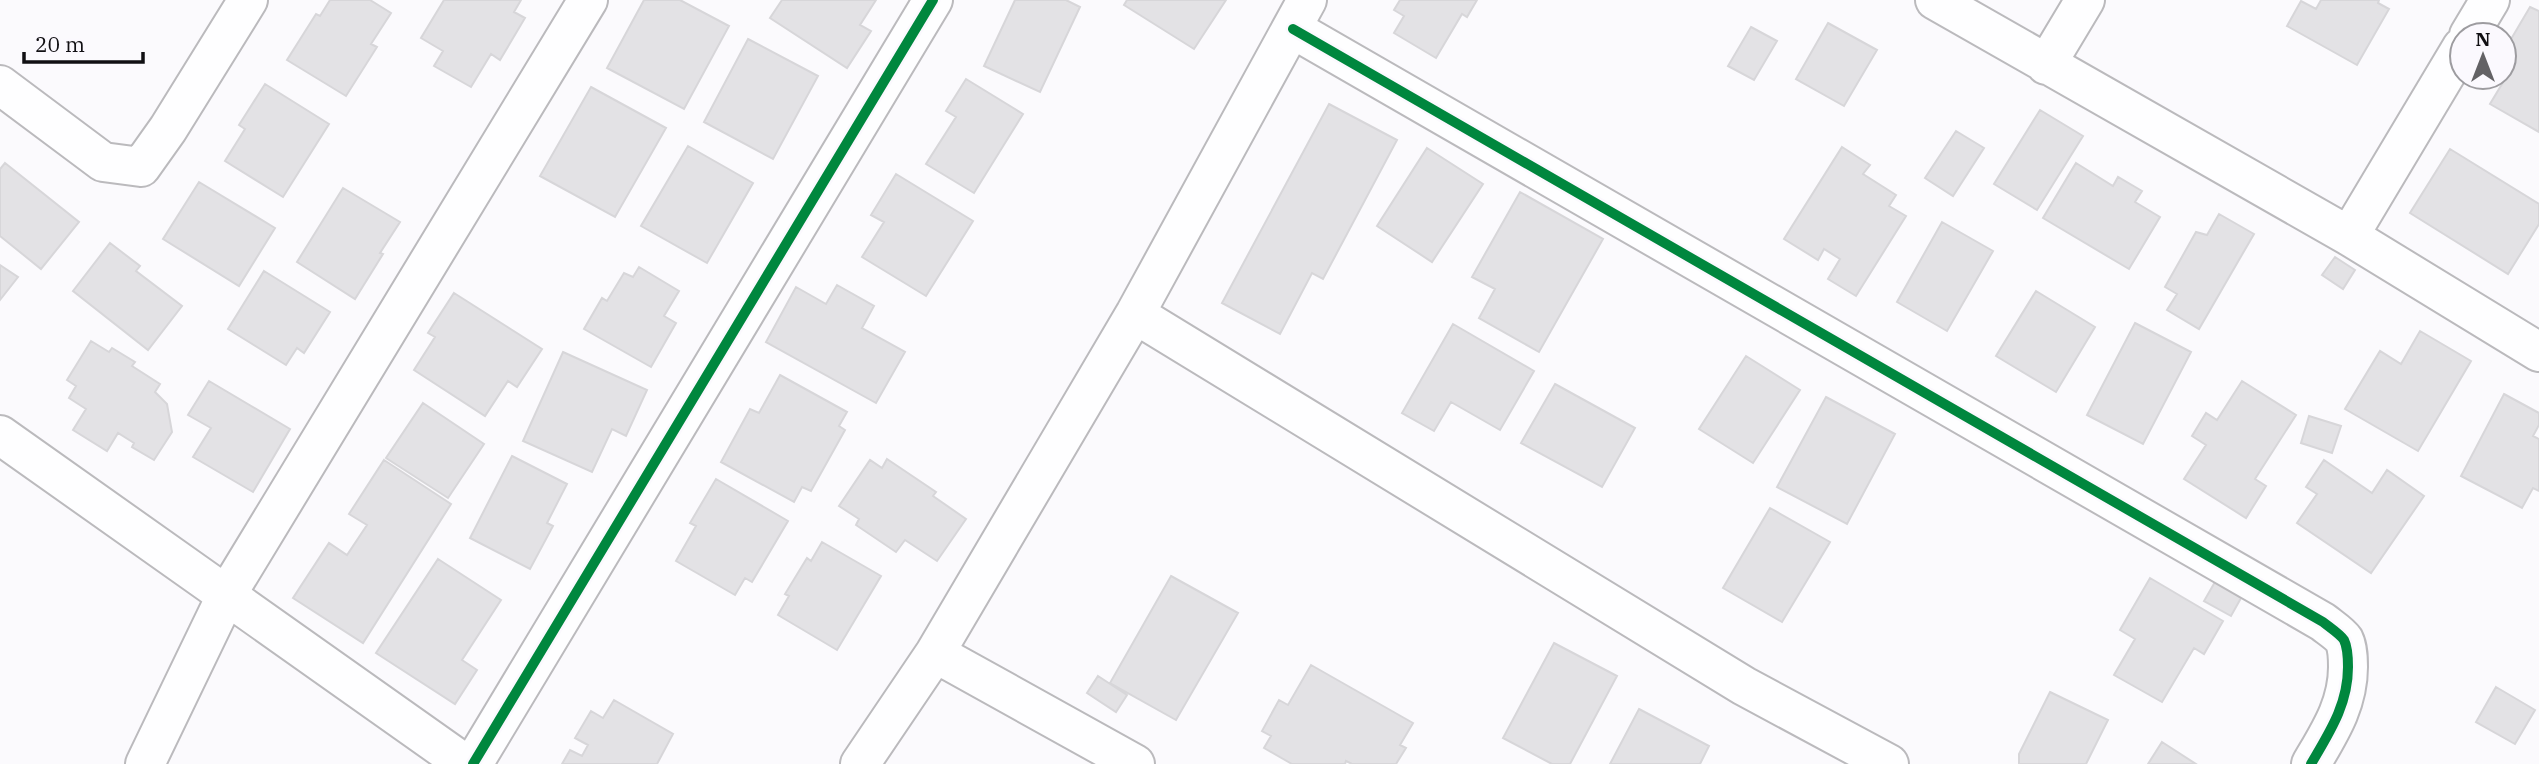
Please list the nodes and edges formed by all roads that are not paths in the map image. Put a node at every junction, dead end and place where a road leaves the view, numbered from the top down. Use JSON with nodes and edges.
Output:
{"nodes":[{"id":1,"x":248,"y":0,"type":"edge"},
{"id":2,"x":588,"y":0,"type":"edge"},
{"id":3,"x":933,"y":0,"type":"edge"},
{"id":4,"x":1935,"y":0,"type":"edge"},
{"id":5,"x":2085,"y":0,"type":"edge"},
{"id":6,"x":2490,"y":0,"type":"edge"},
{"id":7,"x":1300,"y":14,"type":"edge"},
{"id":8,"x":2477,"y":21,"type":"edge"},
{"id":9,"x":2046,"y":65,"type":"junction"},
{"id":10,"x":2448,"y":70,"type":"edge"},
{"id":11,"x":0,"y":85,"type":"edge"},
{"id":12,"x":2349,"y":236,"type":"junction"},
{"id":13,"x":1135,"y":314,"type":"junction"},
{"id":14,"x":2539,"y":352,"type":"edge"},
{"id":15,"x":0,"y":435,"type":"edge"},
{"id":16,"x":227,"y":594,"type":"junction"},
{"id":17,"x":934,"y":653,"type":"junction"},
{"id":18,"x":145,"y":764,"type":"edge"},
{"id":19,"x":465,"y":764,"type":"edge"},
{"id":20,"x":473,"y":764,"type":"edge"},
{"id":21,"x":860,"y":764,"type":"edge"},
{"id":22,"x":1135,"y":764,"type":"edge"},
{"id":23,"x":1889,"y":764,"type":"edge"},
{"id":24,"x":2311,"y":764,"type":"edge"}],
"edges":[{"from":1,"to":11,"type":"street"},
{"from":2,"to":16,"type":"street"},
{"from":3,"to":20,"type":"street"},
{"from":4,"to":9,"type":"street"},
{"from":5,"to":9,"type":"street"},
{"from":6,"to":8,"type":"street"},
{"from":7,"to":13,"type":"street"},
{"from":7,"to":24,"type":"street"},
{"from":9,"to":12,"type":"street"},
{"from":10,"to":12,"type":"street"},
{"from":12,"to":14,"type":"street"},
{"from":13,"to":17,"type":"street"},
{"from":13,"to":23,"type":"street"},
{"from":15,"to":16,"type":"street"},
{"from":16,"to":18,"type":"street"},
{"from":16,"to":19,"type":"street"},
{"from":17,"to":21,"type":"street"},
{"from":17,"to":22,"type":"street"}]}
